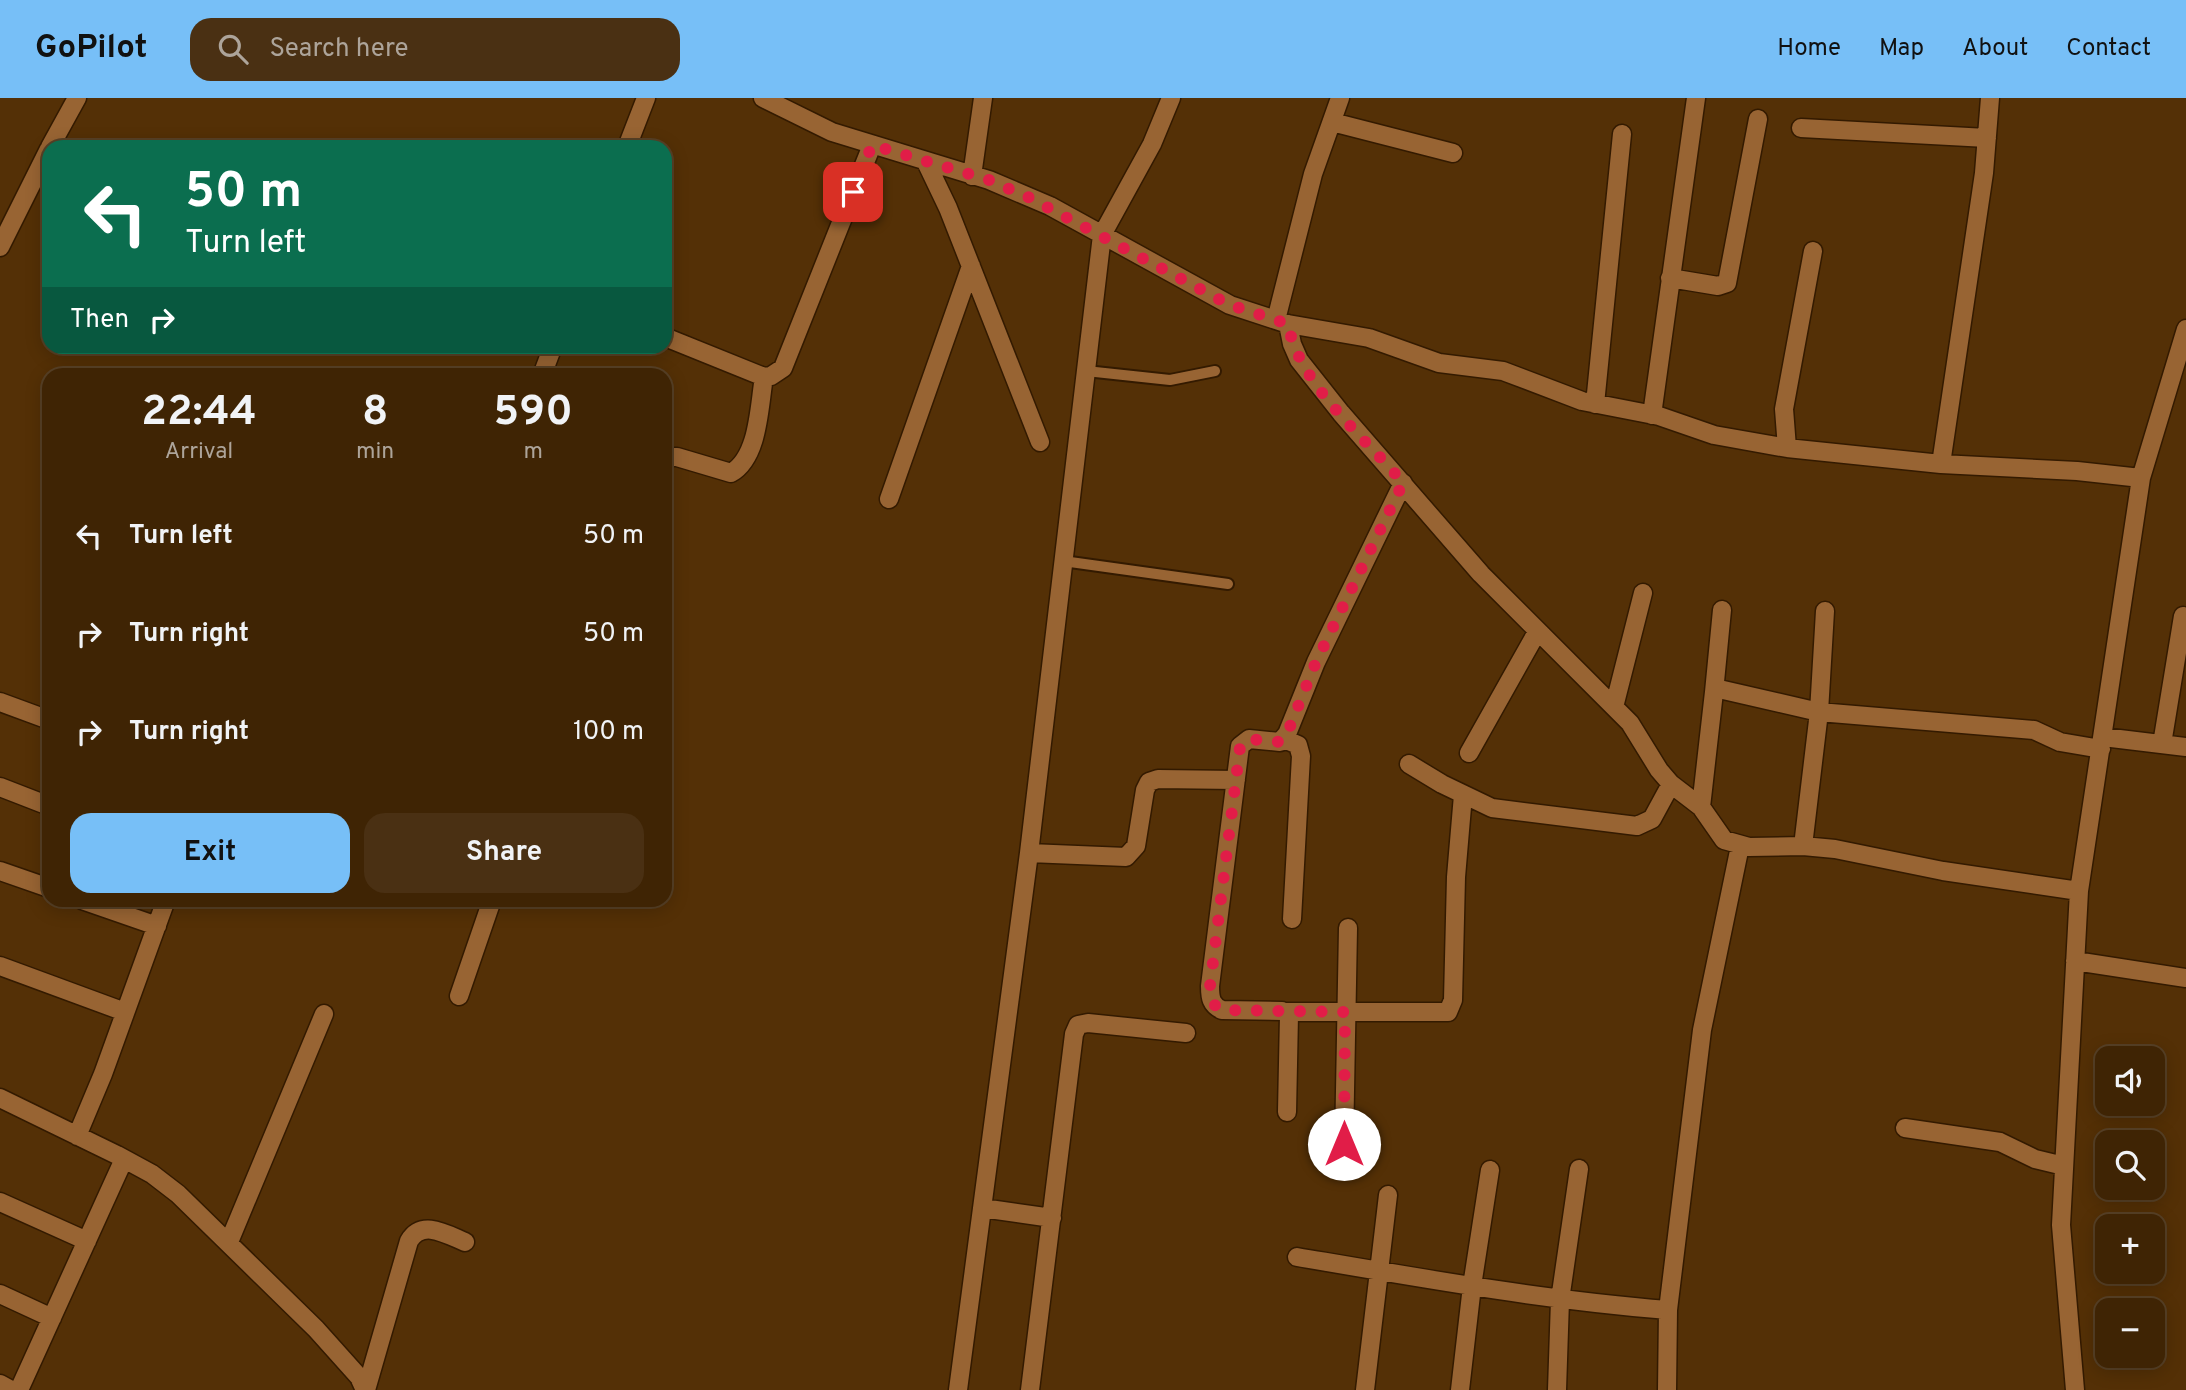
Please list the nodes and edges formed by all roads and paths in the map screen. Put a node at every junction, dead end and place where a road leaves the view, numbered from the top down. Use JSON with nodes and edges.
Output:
{"nodes":[{"id":1,"x":77,"y":98,"type":"edge"},
{"id":2,"x":646,"y":98,"type":"edge"},
{"id":3,"x":763,"y":98,"type":"edge"},
{"id":4,"x":983,"y":98,"type":"edge"},
{"id":5,"x":1171,"y":98,"type":"edge"},
{"id":6,"x":1340,"y":98,"type":"edge"},
{"id":7,"x":1696,"y":98,"type":"edge"},
{"id":8,"x":1990,"y":98,"type":"edge"},
{"id":9,"x":1758,"y":119,"type":"dead end"},
{"id":10,"x":1332,"y":122,"type":"junction"},
{"id":11,"x":1801,"y":128,"type":"dead end"},
{"id":12,"x":1622,"y":134,"type":"dead end"},
{"id":13,"x":1987,"y":138,"type":"junction"},
{"id":14,"x":54,"y":140,"type":"edge"},
{"id":15,"x":630,"y":140,"type":"edge"},
{"id":16,"x":872,"y":145,"type":"junction"},
{"id":17,"x":1453,"y":153,"type":"dead end"},
{"id":18,"x":42,"y":164,"type":"edge"},
{"id":19,"x":951,"y":169,"type":"junction"},
{"id":20,"x":1102,"y":234,"type":"junction"},
{"id":21,"x":0,"y":247,"type":"edge"},
{"id":22,"x":1813,"y":251,"type":"dead end"},
{"id":23,"x":971,"y":266,"type":"junction"},
{"id":24,"x":1670,"y":278,"type":"junction"},
{"id":25,"x":1282,"y":322,"type":"junction"},
{"id":26,"x":2186,"y":329,"type":"edge"},
{"id":27,"x":672,"y":340,"type":"edge"},
{"id":28,"x":1086,"y":371,"type":"junction"},
{"id":29,"x":1215,"y":371,"type":"dead end"},
{"id":30,"x":764,"y":377,"type":"junction"},
{"id":31,"x":1595,"y":404,"type":"junction"},
{"id":32,"x":1652,"y":415,"type":"junction"},
{"id":33,"x":1040,"y":442,"type":"dead end"},
{"id":34,"x":1787,"y":448,"type":"junction"},
{"id":35,"x":672,"y":457,"type":"edge"},
{"id":36,"x":1941,"y":464,"type":"junction"},
{"id":37,"x":2141,"y":478,"type":"junction"},
{"id":38,"x":1403,"y":483,"type":"junction"},
{"id":39,"x":889,"y":499,"type":"dead end"},
{"id":40,"x":1063,"y":561,"type":"junction"},
{"id":41,"x":1228,"y":584,"type":"dead end"},
{"id":42,"x":1643,"y":593,"type":"dead end"},
{"id":43,"x":1722,"y":610,"type":"dead end"},
{"id":44,"x":1825,"y":611,"type":"dead end"},
{"id":45,"x":2183,"y":616,"type":"dead end"},
{"id":46,"x":1537,"y":632,"type":"junction"},
{"id":47,"x":1714,"y":692,"type":"junction"},
{"id":48,"x":0,"y":702,"type":"edge"},
{"id":49,"x":1614,"y":708,"type":"junction"},
{"id":50,"x":1819,"y":712,"type":"junction"},
{"id":51,"x":42,"y":717,"type":"edge"},
{"id":52,"x":1284,"y":739,"type":"junction"},
{"id":53,"x":2102,"y":743,"type":"junction"},
{"id":54,"x":2162,"y":744,"type":"junction"},
{"id":55,"x":2186,"y":747,"type":"edge"},
{"id":56,"x":1469,"y":753,"type":"dead end"},
{"id":57,"x":1409,"y":764,"type":"dead end"},
{"id":58,"x":1236,"y":780,"type":"junction"},
{"id":59,"x":1671,"y":784,"type":"junction"},
{"id":60,"x":0,"y":787,"type":"edge"},
{"id":61,"x":1464,"y":795,"type":"junction"},
{"id":62,"x":42,"y":803,"type":"edge"},
{"id":63,"x":1701,"y":807,"type":"junction"},
{"id":64,"x":1740,"y":846,"type":"junction"},
{"id":65,"x":1803,"y":846,"type":"junction"},
{"id":66,"x":1029,"y":853,"type":"junction"},
{"id":67,"x":0,"y":871,"type":"edge"},
{"id":68,"x":42,"y":886,"type":"edge"},
{"id":69,"x":2080,"y":891,"type":"junction"},
{"id":70,"x":102,"y":907,"type":"edge"},
{"id":71,"x":163,"y":907,"type":"edge"},
{"id":72,"x":490,"y":907,"type":"edge"},
{"id":73,"x":1292,"y":919,"type":"dead end"},
{"id":74,"x":156,"y":926,"type":"junction"},
{"id":75,"x":1348,"y":928,"type":"dead end"},
{"id":76,"x":2075,"y":961,"type":"junction"},
{"id":77,"x":0,"y":966,"type":"edge"},
{"id":78,"x":2186,"y":978,"type":"edge"},
{"id":79,"x":459,"y":996,"type":"dead end"},
{"id":80,"x":125,"y":1012,"type":"junction"},
{"id":81,"x":1285,"y":1012,"type":"junction"},
{"id":82,"x":1345,"y":1012,"type":"junction"},
{"id":83,"x":324,"y":1014,"type":"dead end"},
{"id":84,"x":1186,"y":1033,"type":"dead end"},
{"id":85,"x":0,"y":1098,"type":"edge"},
{"id":86,"x":1287,"y":1112,"type":"dead end"},
{"id":87,"x":1905,"y":1128,"type":"dead end"},
{"id":88,"x":77,"y":1136,"type":"junction"},
{"id":89,"x":1344,"y":1144,"type":"dead end"},
{"id":90,"x":124,"y":1159,"type":"junction"},
{"id":91,"x":2064,"y":1166,"type":"junction"},
{"id":92,"x":1579,"y":1169,"type":"dead end"},
{"id":93,"x":1490,"y":1170,"type":"dead end"},
{"id":94,"x":1388,"y":1195,"type":"dead end"},
{"id":95,"x":0,"y":1202,"type":"edge"},
{"id":96,"x":982,"y":1208,"type":"junction"},
{"id":97,"x":1052,"y":1218,"type":"junction"},
{"id":98,"x":87,"y":1241,"type":"junction"},
{"id":99,"x":465,"y":1241,"type":"dead end"},
{"id":100,"x":229,"y":1242,"type":"junction"},
{"id":101,"x":1297,"y":1257,"type":"dead end"},
{"id":102,"x":1378,"y":1271,"type":"junction"},
{"id":103,"x":1472,"y":1286,"type":"junction"},
{"id":104,"x":0,"y":1294,"type":"edge"},
{"id":105,"x":1560,"y":1300,"type":"junction"},
{"id":106,"x":1668,"y":1310,"type":"junction"},
{"id":107,"x":52,"y":1318,"type":"junction"},
{"id":108,"x":0,"y":1384,"type":"edge"},
{"id":109,"x":11,"y":1390,"type":"edge"},
{"id":110,"x":19,"y":1390,"type":"edge"},
{"id":111,"x":365,"y":1390,"type":"edge"},
{"id":112,"x":958,"y":1390,"type":"edge"},
{"id":113,"x":1030,"y":1390,"type":"edge"},
{"id":114,"x":1365,"y":1390,"type":"edge"},
{"id":115,"x":1460,"y":1390,"type":"edge"},
{"id":116,"x":1557,"y":1390,"type":"edge"},
{"id":117,"x":1667,"y":1390,"type":"edge"},
{"id":118,"x":2075,"y":1390,"type":"edge"}],
"edges":[{"from":1,"to":14,"type":"street"},
{"from":2,"to":15,"type":"street"},
{"from":3,"to":16,"type":"street"},
{"from":4,"to":19,"type":"street"},
{"from":5,"to":20,"type":"street"},
{"from":6,"to":10,"type":"street"},
{"from":7,"to":24,"type":"street"},
{"from":8,"to":13,"type":"street"},
{"from":9,"to":24,"type":"street"},
{"from":10,"to":17,"type":"street"},
{"from":10,"to":25,"type":"street"},
{"from":11,"to":13,"type":"street"},
{"from":12,"to":31,"type":"street"},
{"from":13,"to":36,"type":"street"},
{"from":16,"to":19,"type":"street"},
{"from":16,"to":30,"type":"street"},
{"from":18,"to":21,"type":"street"},
{"from":19,"to":20,"type":"street"},
{"from":19,"to":23,"type":"street"},
{"from":20,"to":25,"type":"street"},
{"from":20,"to":28,"type":"street"},
{"from":22,"to":34,"type":"street"},
{"from":23,"to":33,"type":"street"},
{"from":23,"to":39,"type":"street"},
{"from":24,"to":32,"type":"street"},
{"from":25,"to":31,"type":"street"},
{"from":25,"to":38,"type":"street"},
{"from":26,"to":37,"type":"street"},
{"from":27,"to":30,"type":"street"},
{"from":28,"to":29,"type":"lane"},
{"from":28,"to":40,"type":"street"},
{"from":30,"to":35,"type":"street"},
{"from":31,"to":32,"type":"street"},
{"from":32,"to":34,"type":"street"},
{"from":34,"to":36,"type":"street"},
{"from":36,"to":37,"type":"street"},
{"from":37,"to":53,"type":"street"},
{"from":38,"to":46,"type":"street"},
{"from":38,"to":52,"type":"street"},
{"from":40,"to":41,"type":"lane"},
{"from":40,"to":66,"type":"street"},
{"from":42,"to":49,"type":"street"},
{"from":43,"to":47,"type":"street"},
{"from":44,"to":50,"type":"street"},
{"from":45,"to":54,"type":"street"},
{"from":46,"to":49,"type":"street"},
{"from":46,"to":56,"type":"street"},
{"from":47,"to":50,"type":"street"},
{"from":47,"to":63,"type":"street"},
{"from":48,"to":51,"type":"street"},
{"from":49,"to":59,"type":"street"},
{"from":50,"to":53,"type":"street"},
{"from":50,"to":65,"type":"street"},
{"from":52,"to":58,"type":"street"},
{"from":52,"to":73,"type":"street"},
{"from":53,"to":54,"type":"street"},
{"from":53,"to":69,"type":"street"},
{"from":54,"to":55,"type":"street"},
{"from":57,"to":61,"type":"street"},
{"from":58,"to":66,"type":"street"},
{"from":58,"to":81,"type":"street"},
{"from":59,"to":61,"type":"street"},
{"from":59,"to":63,"type":"street"},
{"from":60,"to":62,"type":"street"},
{"from":61,"to":82,"type":"street"},
{"from":63,"to":64,"type":"street"},
{"from":64,"to":65,"type":"street"},
{"from":64,"to":106,"type":"street"},
{"from":65,"to":69,"type":"street"},
{"from":66,"to":96,"type":"street"},
{"from":67,"to":68,"type":"street"},
{"from":69,"to":76,"type":"street"},
{"from":70,"to":74,"type":"street"},
{"from":71,"to":74,"type":"street"},
{"from":72,"to":79,"type":"street"},
{"from":74,"to":80,"type":"street"},
{"from":75,"to":82,"type":"street"},
{"from":76,"to":78,"type":"street"},
{"from":76,"to":91,"type":"street"},
{"from":77,"to":80,"type":"street"},
{"from":80,"to":88,"type":"street"},
{"from":81,"to":82,"type":"street"},
{"from":81,"to":86,"type":"street"},
{"from":82,"to":89,"type":"street"},
{"from":83,"to":100,"type":"street"},
{"from":84,"to":97,"type":"street"},
{"from":85,"to":88,"type":"street"},
{"from":87,"to":91,"type":"street"},
{"from":88,"to":90,"type":"street"},
{"from":90,"to":98,"type":"street"},
{"from":90,"to":100,"type":"street"},
{"from":91,"to":118,"type":"street"},
{"from":92,"to":105,"type":"street"},
{"from":93,"to":103,"type":"street"},
{"from":94,"to":102,"type":"street"},
{"from":95,"to":98,"type":"street"},
{"from":96,"to":97,"type":"street"},
{"from":96,"to":112,"type":"street"},
{"from":97,"to":113,"type":"street"},
{"from":98,"to":107,"type":"street"},
{"from":99,"to":111,"type":"street"},
{"from":100,"to":111,"type":"street"},
{"from":101,"to":102,"type":"street"},
{"from":102,"to":103,"type":"street"},
{"from":102,"to":114,"type":"street"},
{"from":103,"to":105,"type":"street"},
{"from":103,"to":115,"type":"street"},
{"from":104,"to":107,"type":"street"},
{"from":105,"to":106,"type":"street"},
{"from":105,"to":116,"type":"street"},
{"from":106,"to":117,"type":"street"},
{"from":107,"to":110,"type":"street"},
{"from":108,"to":109,"type":"street"}]}
